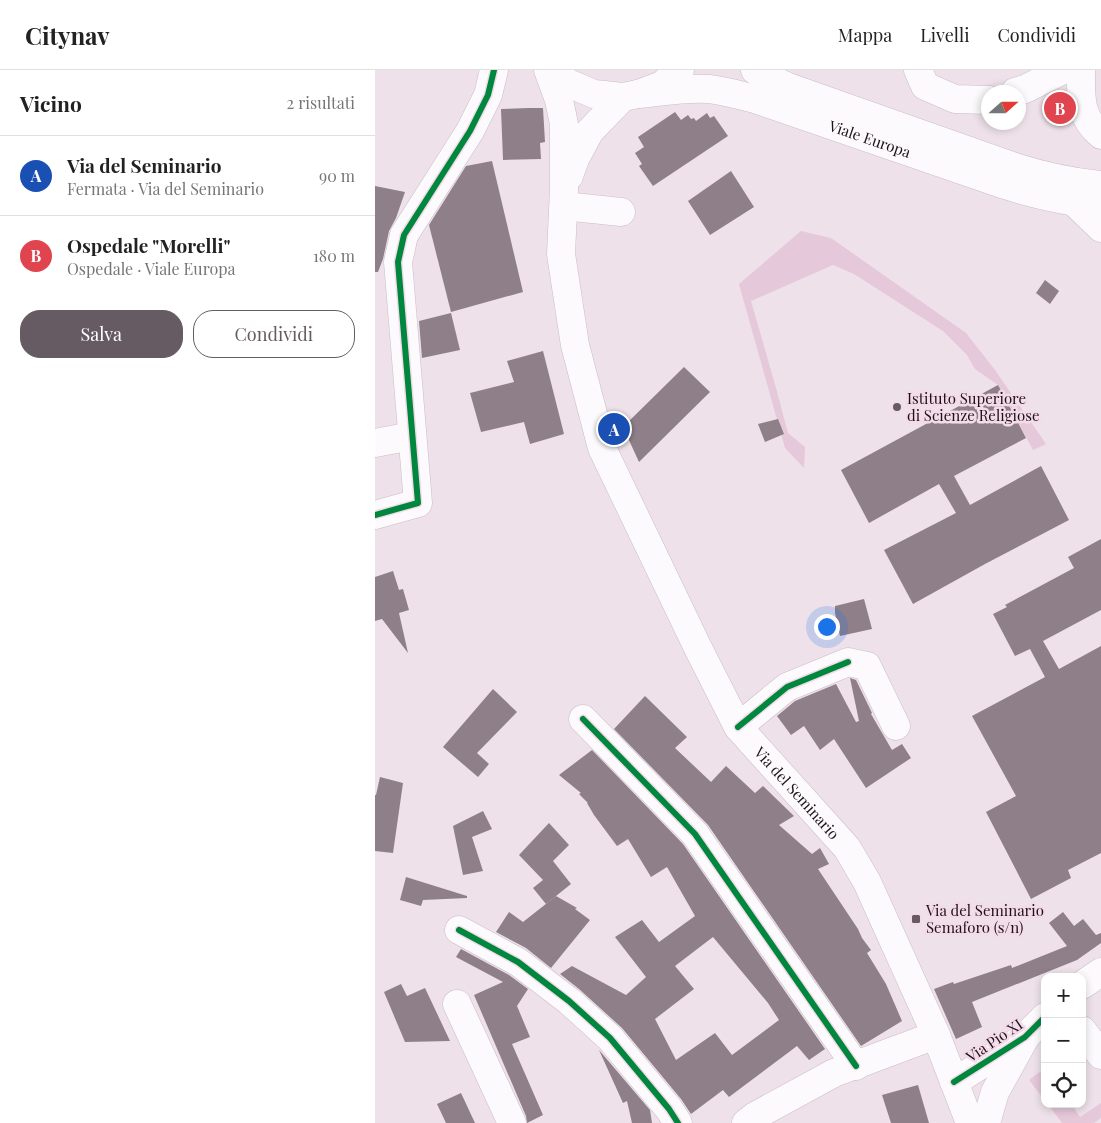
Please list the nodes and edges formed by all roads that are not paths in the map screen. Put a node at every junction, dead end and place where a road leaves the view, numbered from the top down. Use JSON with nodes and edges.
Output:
{"nodes":[{"id":1,"x":494,"y":70,"type":"edge"},
{"id":2,"x":548,"y":70,"type":"edge"},
{"id":3,"x":552,"y":70,"type":"edge"},
{"id":4,"x":680,"y":70,"type":"edge"},
{"id":5,"x":755,"y":70,"type":"edge"},
{"id":6,"x":918,"y":70,"type":"edge"},
{"id":7,"x":1063,"y":70,"type":"edge"},
{"id":8,"x":1081,"y":70,"type":"edge"},
{"id":9,"x":1026,"y":88,"type":"edge"},
{"id":10,"x":630,"y":96,"type":"junction"},
{"id":11,"x":981,"y":100,"type":"edge"},
{"id":12,"x":1101,"y":135,"type":"edge"},
{"id":13,"x":1101,"y":185,"type":"edge"},
{"id":14,"x":564,"y":198,"type":"junction"},
{"id":15,"x":1074,"y":202,"type":"junction"},
{"id":16,"x":1101,"y":205,"type":"edge"},
{"id":17,"x":621,"y":212,"type":"dead end"},
{"id":18,"x":1101,"y":228,"type":"edge"},
{"id":19,"x":412,"y":436,"type":"junction"},
{"id":20,"x":375,"y":442,"type":"edge"},
{"id":21,"x":375,"y":515,"type":"edge"},
{"id":22,"x":583,"y":719,"type":"dead end"},
{"id":23,"x":896,"y":726,"type":"dead end"},
{"id":24,"x":738,"y":727,"type":"junction"},
{"id":25,"x":459,"y":930,"type":"dead end"},
{"id":26,"x":1101,"y":972,"type":"edge"},
{"id":27,"x":1086,"y":982,"type":"edge"},
{"id":28,"x":457,"y":1004,"type":"dead end"},
{"id":29,"x":1044,"y":1018,"type":"edge"},
{"id":30,"x":936,"y":1035,"type":"junction"},
{"id":31,"x":1086,"y":1035,"type":"edge"},
{"id":32,"x":1025,"y":1037,"type":"junction"},
{"id":33,"x":1101,"y":1055,"type":"edge"},
{"id":34,"x":856,"y":1066,"type":"junction"},
{"id":35,"x":954,"y":1082,"type":"junction"},
{"id":36,"x":512,"y":1123,"type":"edge"},
{"id":37,"x":678,"y":1123,"type":"edge"},
{"id":38,"x":746,"y":1123,"type":"edge"},
{"id":39,"x":970,"y":1123,"type":"edge"},
{"id":40,"x":986,"y":1123,"type":"edge"}],
"edges":[{"from":1,"to":19,"type":"main road"},
{"from":2,"to":14,"type":"main road"},
{"from":3,"to":10,"type":"main road"},
{"from":4,"to":10,"type":"main road"},
{"from":5,"to":13,"type":"main road","name":"Viale Europa"},
{"from":6,"to":11,"type":"main road"},
{"from":7,"to":9,"type":"main road"},
{"from":8,"to":12,"type":"main road"},
{"from":10,"to":14,"type":"main road"},
{"from":10,"to":15,"type":"main road","name":"Viale Europa"},
{"from":14,"to":17,"type":"main road"},
{"from":14,"to":24,"type":"main road","name":"Via del Seminario"},
{"from":15,"to":16,"type":"main road","name":"Viale Europa"},
{"from":15,"to":18,"type":"main road"},
{"from":19,"to":20,"type":"main road"},
{"from":19,"to":21,"type":"main road"},
{"from":22,"to":34,"type":"main road"},
{"from":23,"to":24,"type":"main road"},
{"from":24,"to":30,"type":"main road","name":"Via del Seminario"},
{"from":25,"to":37,"type":"main road"},
{"from":26,"to":27,"type":"main road"},
{"from":28,"to":36,"type":"main road"},
{"from":29,"to":32,"type":"main road","name":"Via Pio XI"},
{"from":30,"to":34,"type":"main road"},
{"from":30,"to":35,"type":"main road","name":"Via del Seminario"},
{"from":31,"to":33,"type":"main road"},
{"from":32,"to":35,"type":"main road","name":"Via Pio XI"},
{"from":32,"to":40,"type":"main road"},
{"from":34,"to":38,"type":"main road"},
{"from":35,"to":39,"type":"main road","name":"Via del Seminario"}]}
